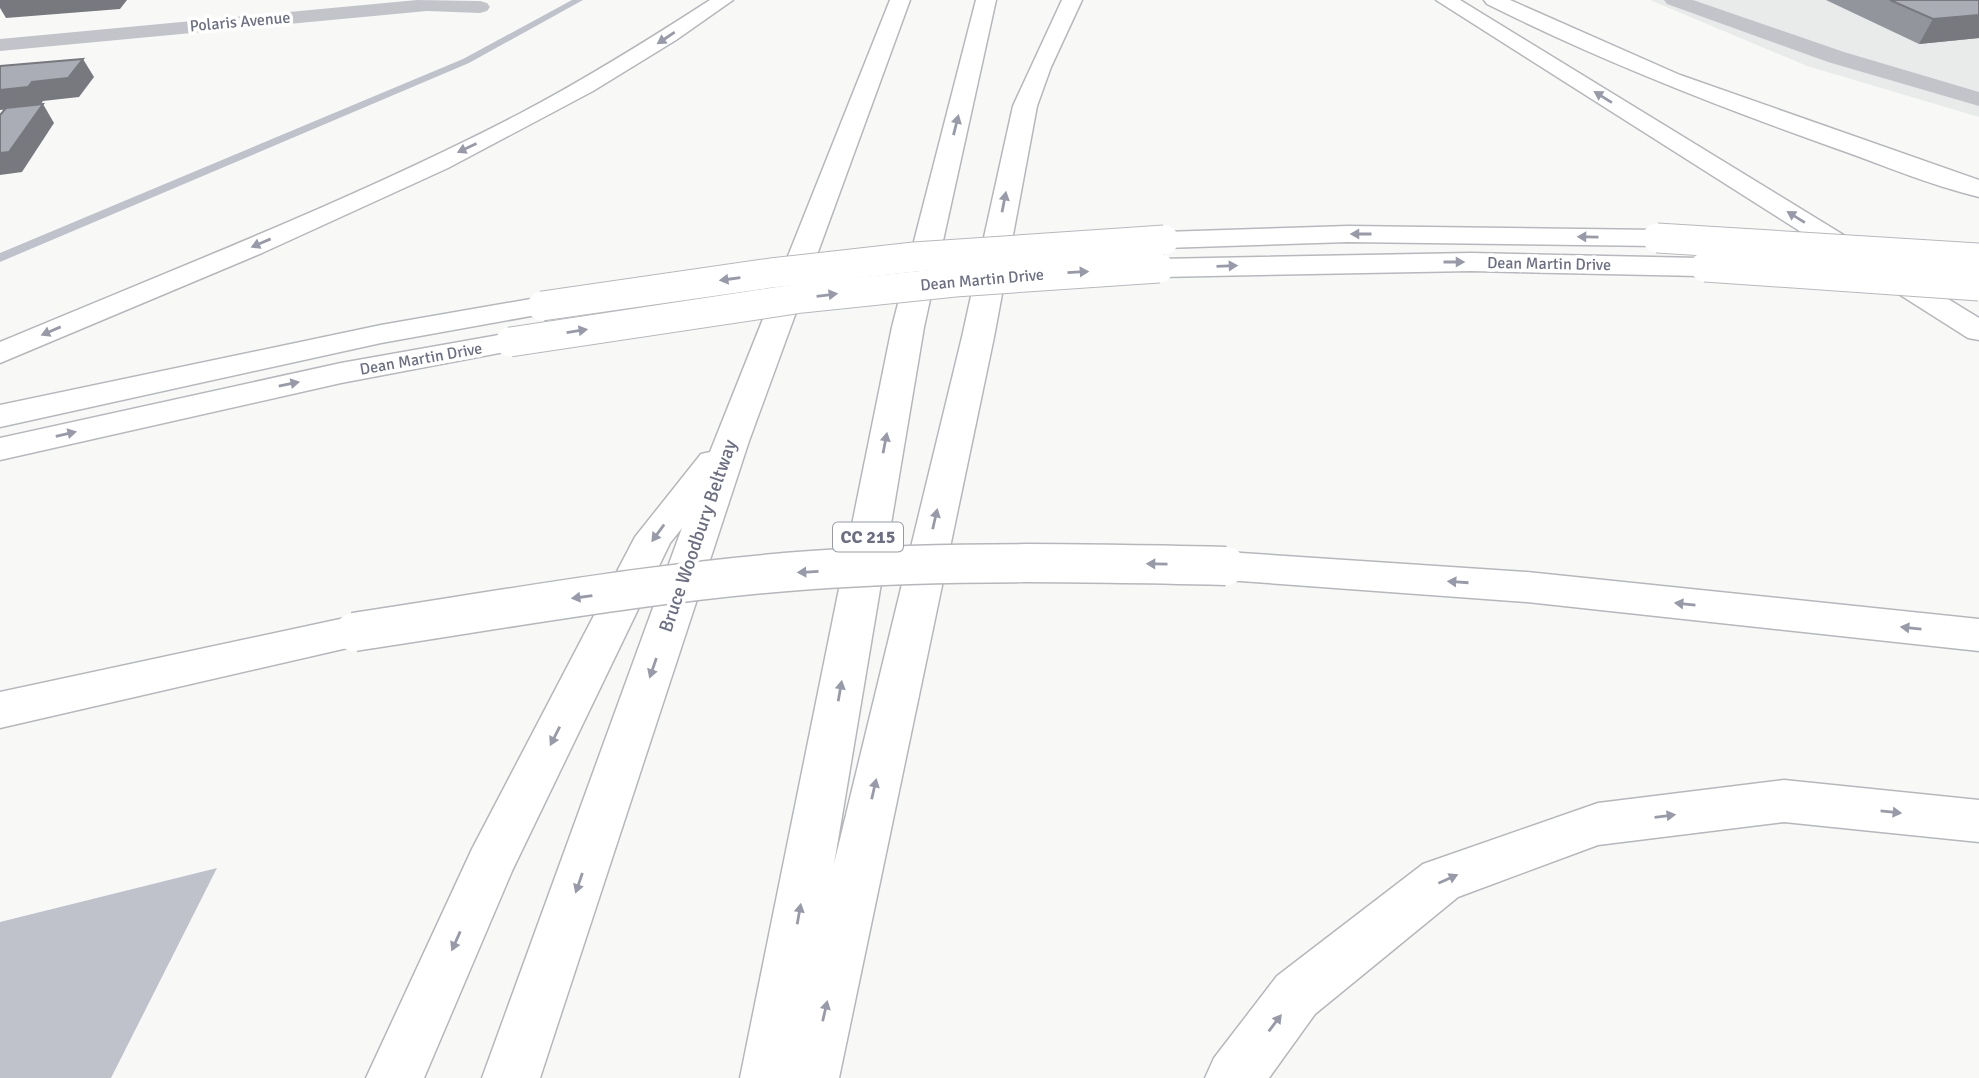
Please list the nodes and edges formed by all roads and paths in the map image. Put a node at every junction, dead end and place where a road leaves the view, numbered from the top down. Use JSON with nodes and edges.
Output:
{"nodes":[{"id":1,"x":723,"y":0,"type":"edge"},
{"id":2,"x":900,"y":0,"type":"edge"},
{"id":3,"x":986,"y":0,"type":"edge"},
{"id":4,"x":1072,"y":0,"type":"edge"},
{"id":5,"x":1447,"y":0,"type":"edge"},
{"id":6,"x":1494,"y":0,"type":"edge"},
{"id":7,"x":1674,"y":0,"type":"edge"},
{"id":8,"x":480,"y":7,"type":"dead end"},
{"id":9,"x":0,"y":45,"type":"edge"},
{"id":10,"x":1979,"y":99,"type":"edge"},
{"id":11,"x":1979,"y":189,"type":"edge"},
{"id":12,"x":1161,"y":254,"type":"junction"},
{"id":13,"x":1979,"y":258,"type":"edge"},
{"id":14,"x":1979,"y":286,"type":"edge"},
{"id":15,"x":1979,"y":331,"type":"edge"},
{"id":16,"x":0,"y":353,"type":"edge"},
{"id":17,"x":0,"y":416,"type":"edge"},
{"id":18,"x":731,"y":441,"type":"junction"},
{"id":19,"x":0,"y":449,"type":"edge"},
{"id":20,"x":1979,"y":635,"type":"edge"},
{"id":21,"x":0,"y":710,"type":"edge"},
{"id":22,"x":1979,"y":821,"type":"edge"},
{"id":23,"x":395,"y":1078,"type":"edge"},
{"id":24,"x":511,"y":1078,"type":"edge"},
{"id":25,"x":769,"y":1078,"type":"edge"},
{"id":26,"x":810,"y":1078,"type":"edge"},
{"id":27,"x":1234,"y":1078,"type":"edge"}],
"edges":[{"from":1,"to":16,"type":"main road","one_way":true},
{"from":2,"to":18,"type":"main road","name":"Bruce Woodbury Beltway"},
{"from":25,"to":3,"type":"main road","number":"CC 215","one_way":true},
{"from":26,"to":4,"type":"main road","one_way":true},
{"from":15,"to":5,"type":"main road","one_way":true},
{"from":6,"to":11,"type":"main road"},
{"from":7,"to":10,"type":"street"},
{"from":8,"to":9,"type":"street","name":"Polaris Avenue"},
{"from":13,"to":12,"type":"main road","name":"Dean Martin Drive","one_way":true,"bridge":true},
{"from":12,"to":14,"type":"main road","name":"Dean Martin Drive","one_way":true,"bridge":true},
{"from":12,"to":17,"type":"main road","name":"Dean Martin Drive","one_way":true,"bridge":true},
{"from":19,"to":12,"type":"main road","name":"Dean Martin Drive","one_way":true,"bridge":true},
{"from":18,"to":23,"type":"main road","one_way":true},
{"from":18,"to":24,"type":"main road","name":"Bruce Woodbury Beltway","one_way":true},
{"from":20,"to":21,"type":"main road","one_way":true,"bridge":true},
{"from":27,"to":22,"type":"main road","one_way":true}]}
